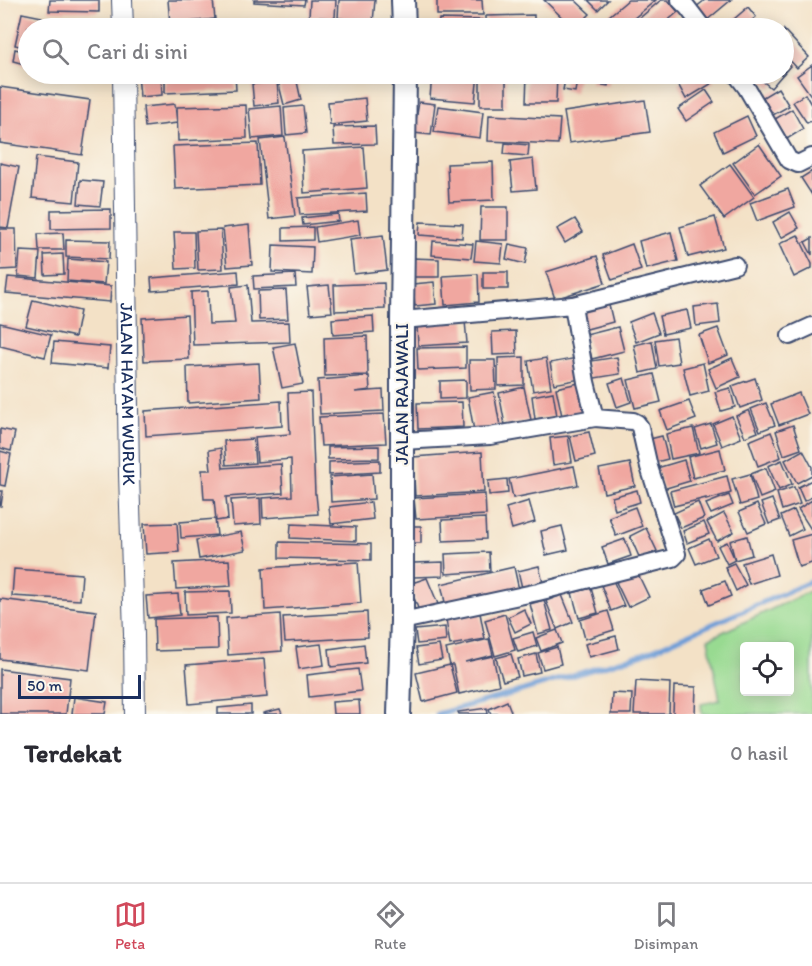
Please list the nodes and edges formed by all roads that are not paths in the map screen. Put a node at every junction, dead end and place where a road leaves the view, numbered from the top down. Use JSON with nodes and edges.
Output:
{"nodes":[{"id":1,"x":122,"y":0,"type":"edge"},
{"id":2,"x":403,"y":0,"type":"edge"},
{"id":3,"x":688,"y":2,"type":"edge"},
{"id":4,"x":123,"y":18,"type":"edge"},
{"id":5,"x":404,"y":18,"type":"edge"},
{"id":6,"x":697,"y":18,"type":"edge"},
{"id":7,"x":123,"y":84,"type":"edge"},
{"id":8,"x":405,"y":84,"type":"edge"},
{"id":9,"x":744,"y":84,"type":"edge"},
{"id":10,"x":812,"y":157,"type":"edge"},
{"id":11,"x":735,"y":265,"type":"dead end"},
{"id":12,"x":573,"y":305,"type":"junction"},
{"id":13,"x":402,"y":320,"type":"junction"},
{"id":14,"x":812,"y":327,"type":"edge"},
{"id":15,"x":790,"y":336,"type":"dead end"},
{"id":16,"x":595,"y":418,"type":"junction"},
{"id":17,"x":402,"y":441,"type":"junction"},
{"id":18,"x":402,"y":621,"type":"junction"},
{"id":19,"x":399,"y":709,"type":"edge"},
{"id":20,"x":135,"y":714,"type":"edge"}],
"edges":[{"from":1,"to":4,"type":"street"},
{"from":2,"to":5,"type":"main road"},
{"from":3,"to":6,"type":"street"},
{"from":7,"to":20,"type":"street","name":"JALAN HAYAM WURUK"},
{"from":8,"to":13,"type":"main road","name":"JALAN RAJAWALI"},
{"from":9,"to":10,"type":"street"},
{"from":11,"to":12,"type":"street"},
{"from":12,"to":13,"type":"street"},
{"from":12,"to":16,"type":"street"},
{"from":13,"to":17,"type":"main road","name":"JALAN RAJAWALI"},
{"from":14,"to":15,"type":"street"},
{"from":16,"to":17,"type":"street"},
{"from":16,"to":18,"type":"street"},
{"from":17,"to":18,"type":"main road","name":"JALAN RAJAWALI"},
{"from":18,"to":19,"type":"main road","name":"JALAN RAJAWALI"}]}
